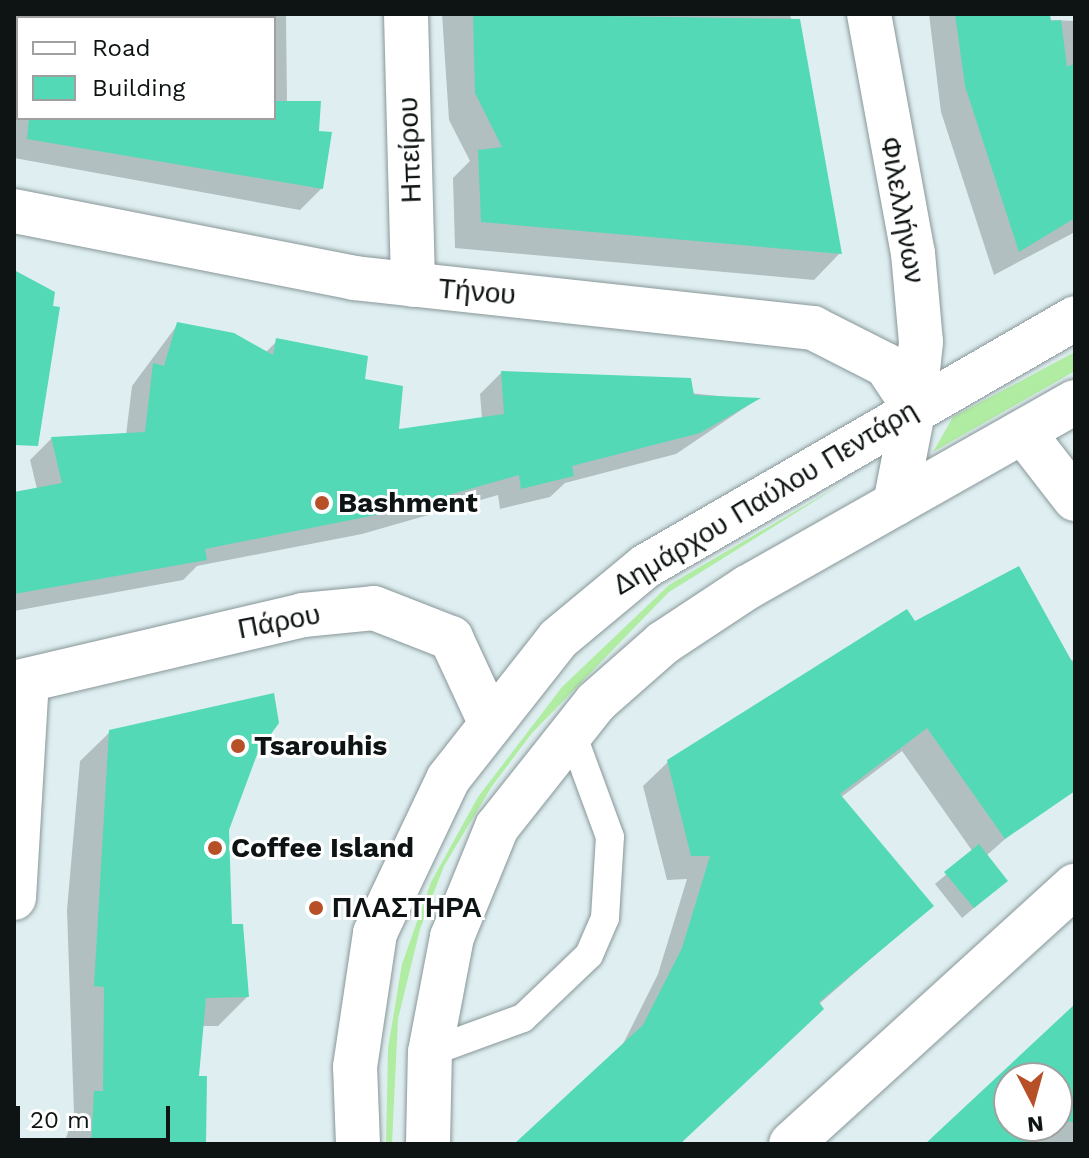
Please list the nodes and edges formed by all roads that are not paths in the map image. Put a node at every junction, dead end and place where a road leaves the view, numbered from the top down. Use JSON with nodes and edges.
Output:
{"nodes":[{"id":1,"x":406,"y":14,"type":"edge"},
{"id":2,"x":869,"y":14,"type":"edge"},
{"id":3,"x":14,"y":211,"type":"edge"},
{"id":4,"x":413,"y":285,"type":"junction"},
{"id":5,"x":1075,"y":318,"type":"edge"},
{"id":6,"x":1075,"y":402,"type":"edge"},
{"id":7,"x":914,"y":407,"type":"junction"},
{"id":8,"x":1023,"y":432,"type":"junction"},
{"id":9,"x":1075,"y":499,"type":"edge"},
{"id":10,"x":895,"y":504,"type":"junction"},
{"id":11,"x":20,"y":682,"type":"edge"},
{"id":12,"x":490,"y":722,"type":"junction"},
{"id":13,"x":571,"y":731,"type":"junction"},
{"id":14,"x":16,"y":826,"type":"edge"},
{"id":15,"x":1075,"y":886,"type":"edge"},
{"id":16,"x":14,"y":898,"type":"edge"},
{"id":17,"x":430,"y":1052,"type":"junction"},
{"id":18,"x":358,"y":1144,"type":"edge"},
{"id":19,"x":428,"y":1144,"type":"edge"},
{"id":20,"x":791,"y":1144,"type":"edge"}],
"edges":[{"from":1,"to":4,"type":"street","name":"Ηπείρου"},
{"from":2,"to":7,"type":"street","name":"Φιλελλήνων"},
{"from":3,"to":4,"type":"street","name":"Τήνου"},
{"from":4,"to":7,"type":"street","name":"Τήνου"},
{"from":5,"to":7,"type":"street","name":"Δημάρχου Παύλου Πεντάρη"},
{"from":6,"to":8,"type":"street"},
{"from":7,"to":10,"type":"street","name":"Φιλελλήνων"},
{"from":7,"to":12,"type":"street","name":"Δημάρχου Παύλου Πεντάρη"},
{"from":8,"to":9,"type":"street"},
{"from":8,"to":10,"type":"street"},
{"from":10,"to":13,"type":"street"},
{"from":11,"to":12,"type":"street","name":"Πάρου"},
{"from":11,"to":14,"type":"street"},
{"from":12,"to":18,"type":"street","name":"Δημάρχου Παύλου Πεντάρη"},
{"from":13,"to":17,"type":"street"},
{"from":13,"to":17,"type":"lane"},
{"from":14,"to":16,"type":"street"},
{"from":15,"to":20,"type":"street"},
{"from":17,"to":19,"type":"street"}]}
